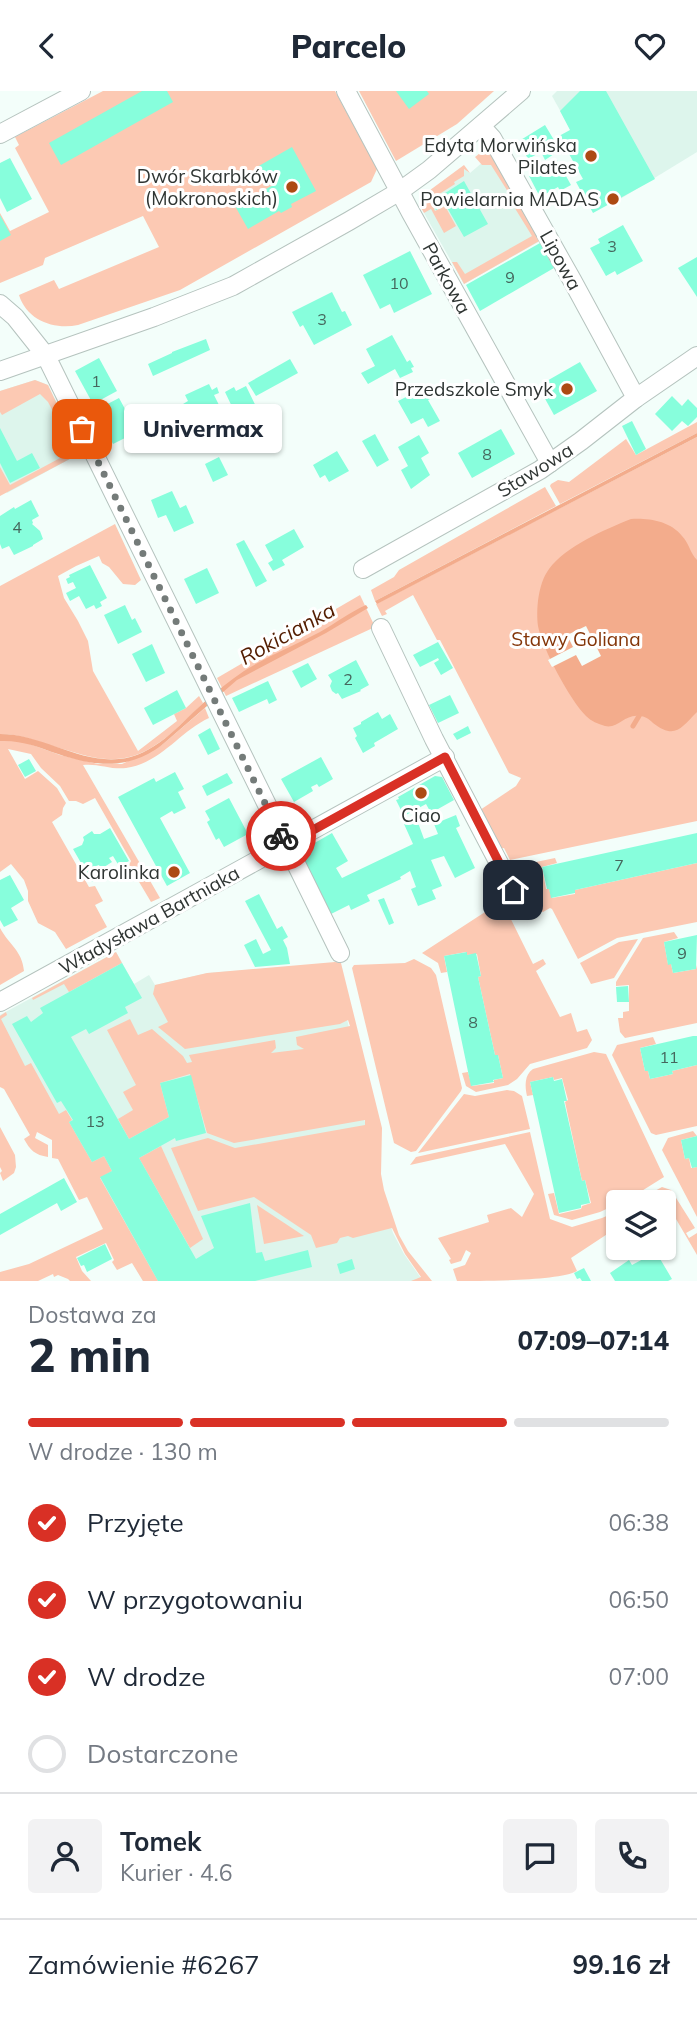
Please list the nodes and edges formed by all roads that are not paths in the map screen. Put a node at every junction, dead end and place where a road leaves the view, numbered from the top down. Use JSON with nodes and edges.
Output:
{"nodes":[{"id":1,"x":81,"y":91,"type":"edge"},
{"id":2,"x":346,"y":91,"type":"edge"},
{"id":3,"x":521,"y":91,"type":"edge"},
{"id":4,"x":481,"y":126,"type":"junction"},
{"id":5,"x":0,"y":134,"type":"edge"},
{"id":6,"x":400,"y":191,"type":"junction"},
{"id":7,"x":0,"y":304,"type":"edge"},
{"id":8,"x":46,"y":356,"type":"junction"},
{"id":9,"x":697,"y":356,"type":"edge"},
{"id":10,"x":0,"y":371,"type":"edge"},
{"id":11,"x":636,"y":398,"type":"junction"},
{"id":12,"x":550,"y":463,"type":"junction"},
{"id":13,"x":363,"y":569,"type":"dead end"},
{"id":14,"x":381,"y":628,"type":"dead end"},
{"id":15,"x":445,"y":757,"type":"junction"},
{"id":16,"x":286,"y":845,"type":"junction"},
{"id":17,"x":513,"y":890,"type":"dead end"},
{"id":18,"x":340,"y":953,"type":"dead end"},
{"id":19,"x":0,"y":1002,"type":"edge"}],
"edges":[{"from":1,"to":5,"type":"street"},
{"from":2,"to":6,"type":"street","name":"Parkowa"},
{"from":3,"to":4,"type":"street"},
{"from":4,"to":6,"type":"street"},
{"from":4,"to":11,"type":"street","name":"Lipowa"},
{"from":6,"to":8,"type":"street"},
{"from":6,"to":12,"type":"street","name":"Parkowa"},
{"from":7,"to":8,"type":"street"},
{"from":8,"to":10,"type":"street"},
{"from":8,"to":16,"type":"street"},
{"from":9,"to":11,"type":"street","name":"Stawowa"},
{"from":11,"to":12,"type":"street","name":"Stawowa"},
{"from":12,"to":13,"type":"street","name":"Stawowa"},
{"from":14,"to":15,"type":"street"},
{"from":15,"to":16,"type":"street","name":"Władysława Bartniaka"},
{"from":15,"to":17,"type":"street"},
{"from":16,"to":18,"type":"street"},
{"from":16,"to":19,"type":"street","name":"Władysława Bartniaka"}]}
